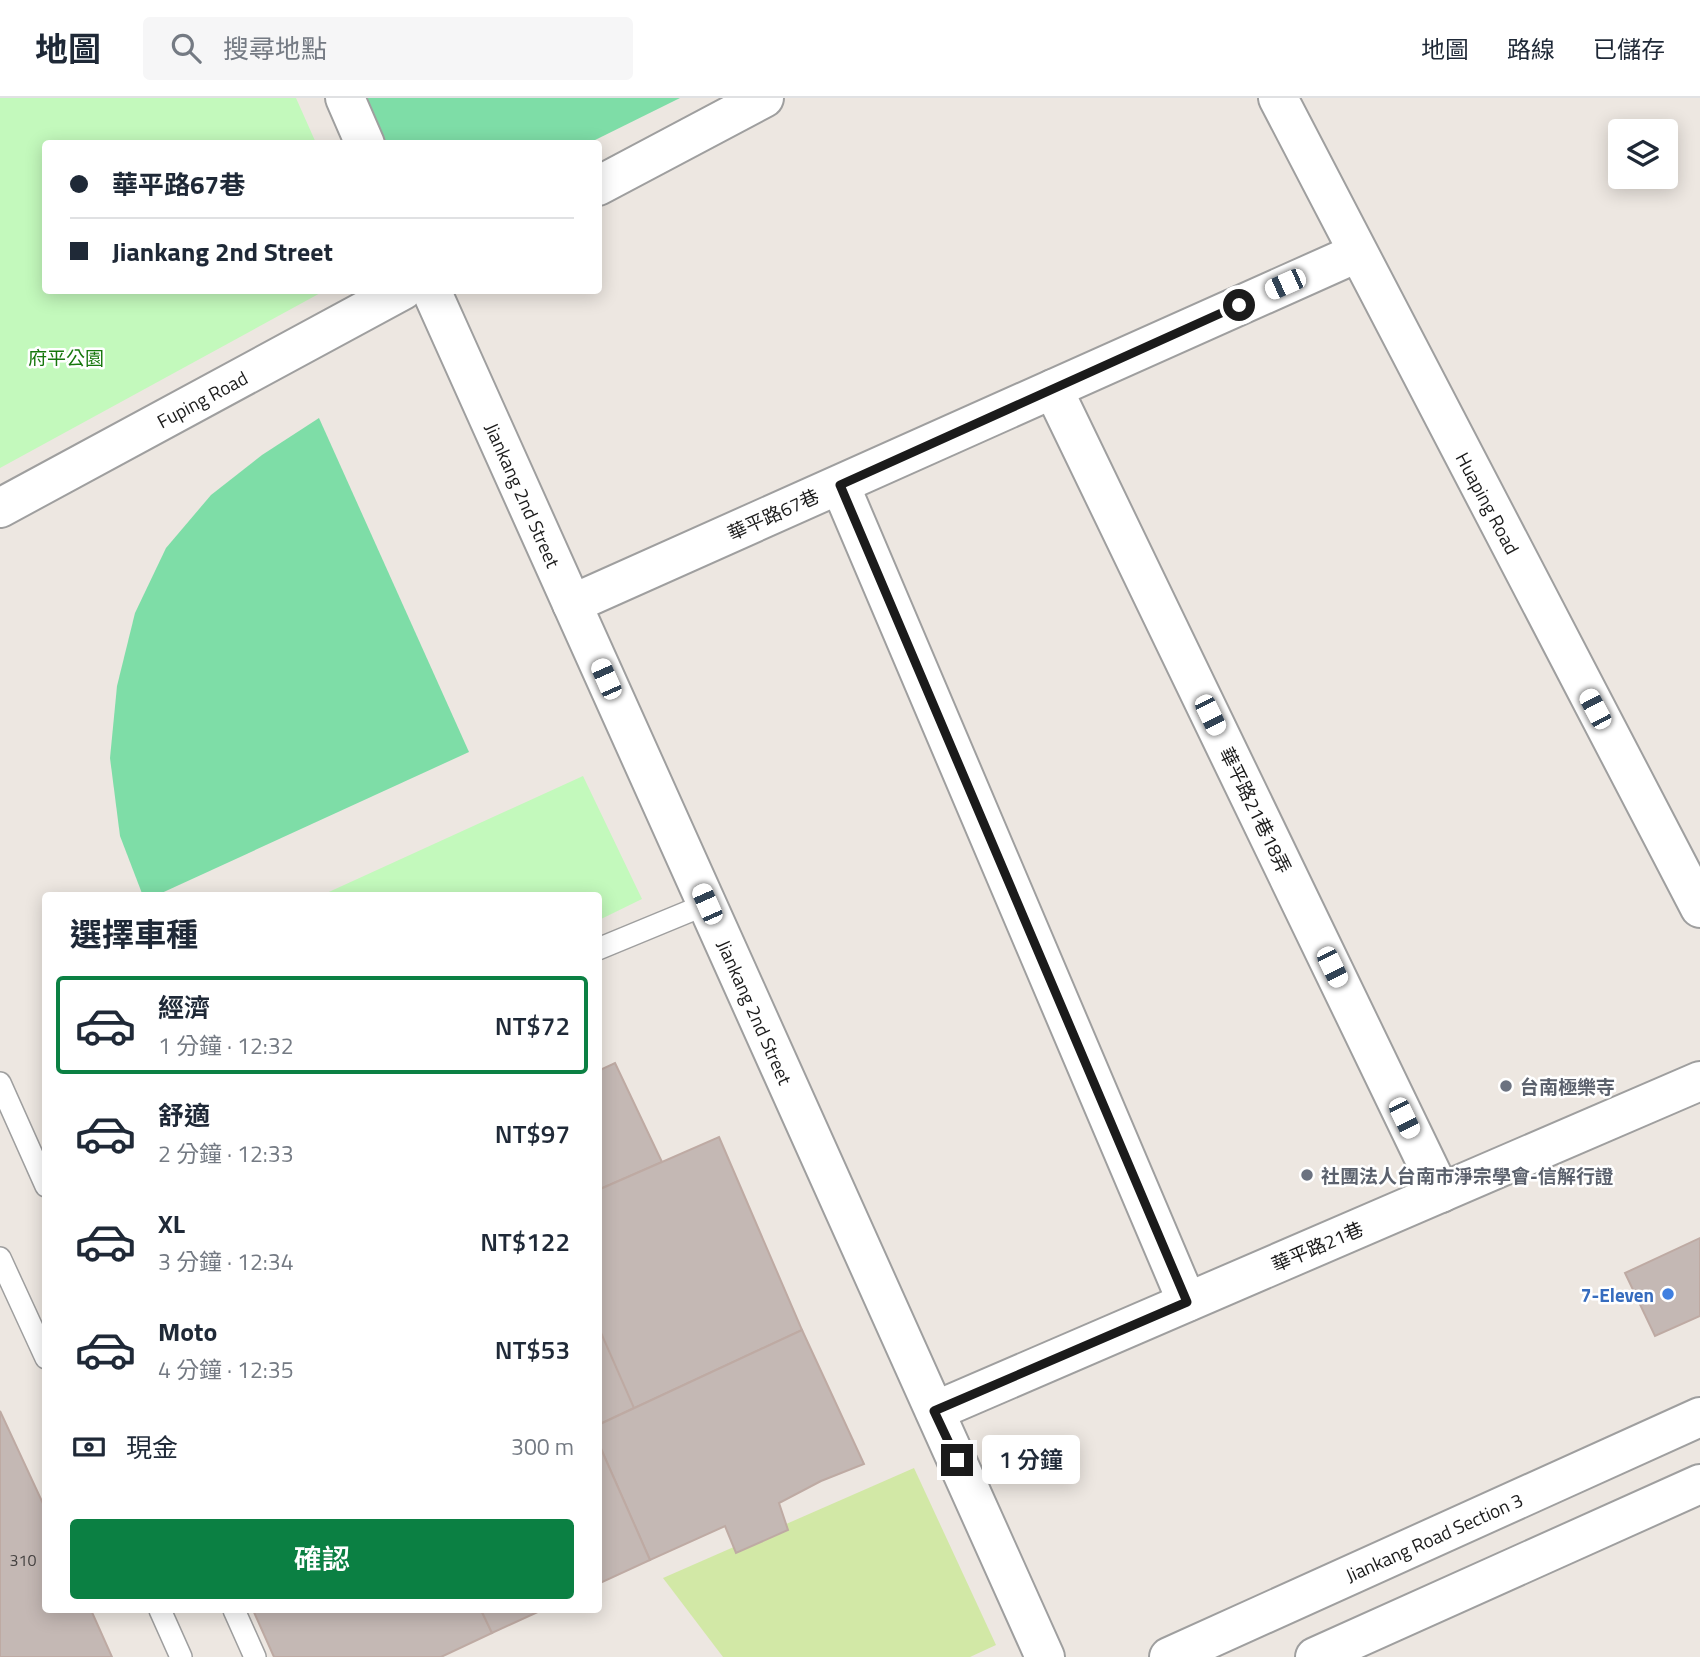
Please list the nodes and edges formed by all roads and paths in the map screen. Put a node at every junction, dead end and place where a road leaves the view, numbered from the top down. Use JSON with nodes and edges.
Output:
{"nodes":[{"id":1,"x":345,"y":98,"type":"edge"},
{"id":2,"x":764,"y":98,"type":"edge"},
{"id":3,"x":1284,"y":100,"type":"edge"},
{"id":4,"x":363,"y":140,"type":"edge"},
{"id":5,"x":602,"y":184,"type":"edge"},
{"id":6,"x":1357,"y":253,"type":"junction"},
{"id":7,"x":396,"y":294,"type":"edge"},
{"id":8,"x":433,"y":294,"type":"edge"},
{"id":9,"x":1053,"y":389,"type":"junction"},
{"id":10,"x":840,"y":485,"type":"junction"},
{"id":11,"x":0,"y":509,"type":"edge"},
{"id":12,"x":572,"y":604,"type":"junction"},
{"id":13,"x":1689,"y":860,"type":"edge"},
{"id":14,"x":707,"y":904,"type":"junction"},
{"id":15,"x":1700,"y":908,"type":"edge"},
{"id":16,"x":602,"y":947,"type":"edge"},
{"id":17,"x":1700,"y":1082,"type":"edge"},
{"id":18,"x":0,"y":1083,"type":"edge"},
{"id":19,"x":42,"y":1177,"type":"edge"},
{"id":20,"x":1441,"y":1193,"type":"junction"},
{"id":21,"x":0,"y":1258,"type":"edge"},
{"id":22,"x":5,"y":1281,"type":"edge"},
{"id":23,"x":1187,"y":1302,"type":"junction"},
{"id":24,"x":42,"y":1350,"type":"edge"},
{"id":25,"x":934,"y":1411,"type":"junction"},
{"id":26,"x":1700,"y":1417,"type":"edge"},
{"id":27,"x":1700,"y":1484,"type":"edge"},
{"id":28,"x":161,"y":1613,"type":"edge"},
{"id":29,"x":235,"y":1613,"type":"edge"},
{"id":30,"x":181,"y":1657,"type":"edge"},
{"id":31,"x":254,"y":1657,"type":"edge"},
{"id":32,"x":1045,"y":1657,"type":"edge"},
{"id":33,"x":1169,"y":1657,"type":"edge"},
{"id":34,"x":1315,"y":1657,"type":"edge"}],
"edges":[{"from":1,"to":4,"type":"street"},
{"from":2,"to":5,"type":"street"},
{"from":3,"to":6,"type":"street","name":"Huaping Road"},
{"from":6,"to":9,"type":"street","name":"華平路67巷"},
{"from":6,"to":13,"type":"street","name":"Huaping Road"},
{"from":7,"to":11,"type":"street","name":"Fuping Road"},
{"from":8,"to":12,"type":"street","name":"Jiankang 2nd Street"},
{"from":9,"to":10,"type":"street","name":"華平路67巷"},
{"from":9,"to":20,"type":"street","name":"華平路21巷18弄"},
{"from":10,"to":12,"type":"street","name":"華平路67巷"},
{"from":10,"to":23,"type":"street"},
{"from":12,"to":14,"type":"street","name":"Jiankang 2nd Street"},
{"from":13,"to":15,"type":"street","name":"Huaping Road"},
{"from":14,"to":16,"type":"lane"},
{"from":14,"to":25,"type":"street","name":"Jiankang 2nd Street"},
{"from":17,"to":20,"type":"street","name":"華平路21巷"},
{"from":18,"to":19,"type":"lane"},
{"from":20,"to":23,"type":"street","name":"華平路21巷"},
{"from":21,"to":22,"type":"lane"},
{"from":22,"to":24,"type":"lane"},
{"from":23,"to":25,"type":"street","name":"華平路21巷"},
{"from":25,"to":32,"type":"street","name":"Jiankang 2nd Street"},
{"from":26,"to":33,"type":"street","name":"Jiankang Road Section 3"},
{"from":27,"to":34,"type":"street"},
{"from":28,"to":30,"type":"lane"},
{"from":29,"to":31,"type":"lane"}]}
